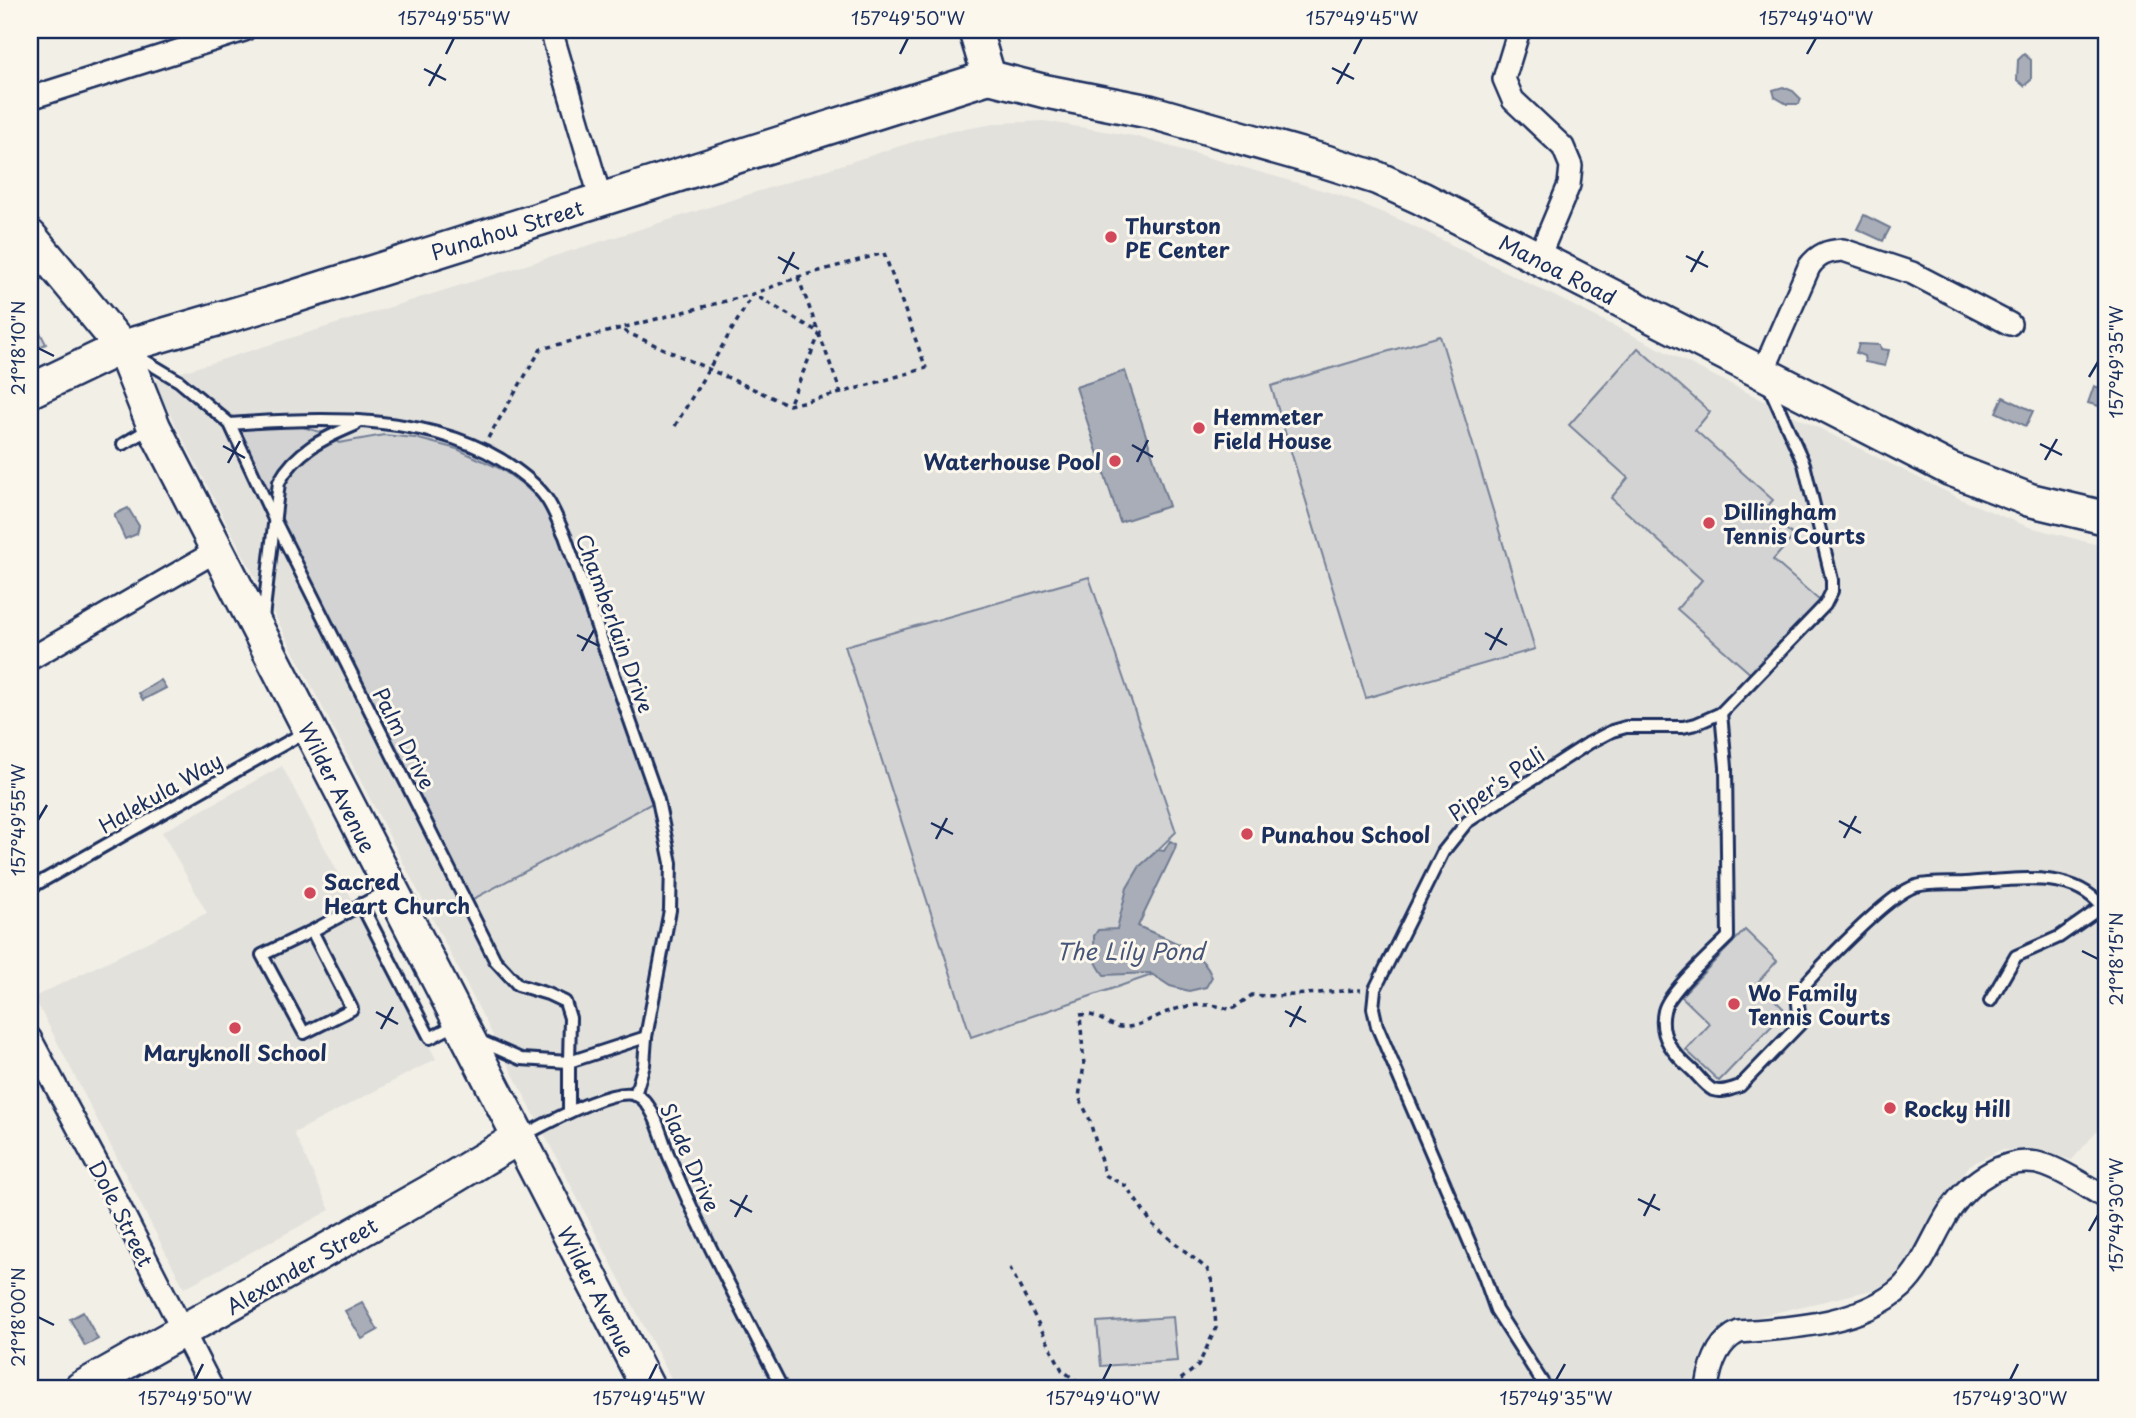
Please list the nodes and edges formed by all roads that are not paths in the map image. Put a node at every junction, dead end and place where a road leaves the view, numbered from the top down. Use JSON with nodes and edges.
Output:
{"nodes":[{"id":1,"x":244,"y":30,"type":"edge"},
{"id":2,"x":551,"y":30,"type":"edge"},
{"id":3,"x":975,"y":30,"type":"edge"},
{"id":4,"x":1519,"y":30,"type":"edge"},
{"id":5,"x":989,"y":77,"type":"junction"},
{"id":6,"x":30,"y":98,"type":"edge"},
{"id":7,"x":601,"y":200,"type":"junction"},
{"id":8,"x":30,"y":236,"type":"edge"},
{"id":9,"x":1538,"y":259,"type":"junction"},
{"id":10,"x":2010,"y":324,"type":"dead end"},
{"id":11,"x":122,"y":347,"type":"junction"},
{"id":12,"x":1763,"y":372,"type":"junction"},
{"id":13,"x":30,"y":391,"type":"edge"},
{"id":14,"x":361,"y":422,"type":"junction"},
{"id":15,"x":230,"y":424,"type":"junction"},
{"id":16,"x":154,"y":427,"type":"junction"},
{"id":17,"x":123,"y":444,"type":"dead end"},
{"id":18,"x":273,"y":517,"type":"junction"},
{"id":19,"x":2106,"y":518,"type":"edge"},
{"id":20,"x":218,"y":550,"type":"junction"},
{"id":21,"x":261,"y":635,"type":"junction"},
{"id":22,"x":30,"y":659,"type":"edge"},
{"id":23,"x":1721,"y":713,"type":"junction"},
{"id":24,"x":309,"y":730,"type":"junction"},
{"id":25,"x":30,"y":888,"type":"edge"},
{"id":26,"x":391,"y":889,"type":"junction"},
{"id":27,"x":361,"y":904,"type":"junction"},
{"id":28,"x":2104,"y":906,"type":"edge"},
{"id":29,"x":312,"y":931,"type":"junction"},
{"id":30,"x":1990,"y":1001,"type":"dead end"},
{"id":31,"x":463,"y":1028,"type":"junction"},
{"id":32,"x":646,"y":1037,"type":"junction"},
{"id":33,"x":30,"y":1038,"type":"edge"},
{"id":34,"x":569,"y":1062,"type":"junction"},
{"id":35,"x":635,"y":1095,"type":"junction"},
{"id":36,"x":569,"y":1112,"type":"junction"},
{"id":37,"x":519,"y":1138,"type":"junction"},
{"id":38,"x":2106,"y":1198,"type":"edge"},
{"id":39,"x":184,"y":1332,"type":"junction"},
{"id":40,"x":81,"y":1388,"type":"edge"},
{"id":41,"x":212,"y":1388,"type":"edge"},
{"id":42,"x":648,"y":1388,"type":"edge"},
{"id":43,"x":782,"y":1388,"type":"edge"},
{"id":44,"x":1546,"y":1388,"type":"edge"},
{"id":45,"x":1707,"y":1388,"type":"edge"}],
"edges":[{"from":1,"to":6,"type":"street"},
{"from":2,"to":7,"type":"street"},
{"from":3,"to":5,"type":"main road"},
{"from":4,"to":9,"type":"street"},
{"from":5,"to":7,"type":"main road","name":"Punahou Street"},
{"from":5,"to":9,"type":"main road","name":"Manoa Road"},
{"from":7,"to":11,"type":"main road","name":"Punahou Street"},
{"from":8,"to":11,"type":"main road","name":"Wilder Avenue"},
{"from":9,"to":12,"type":"main road","name":"Manoa Road"},
{"from":10,"to":12,"type":"street"},
{"from":11,"to":13,"type":"main road","name":"Punahou Street"},
{"from":11,"to":15,"type":"lane","name":"Palm Drive"},
{"from":11,"to":16,"type":"main road","name":"Wilder Avenue"},
{"from":12,"to":19,"type":"main road","name":"Manoa Road"},
{"from":12,"to":23,"type":"lane","name":"Piper's Pali"},
{"from":14,"to":15,"type":"lane","name":"Chamberlain Drive"},
{"from":14,"to":18,"type":"lane"},
{"from":14,"to":32,"type":"lane","name":"Chamberlain Drive"},
{"from":15,"to":18,"type":"lane","name":"Palm Drive"},
{"from":16,"to":17,"type":"lane"},
{"from":16,"to":20,"type":"main road","name":"Wilder Avenue"},
{"from":18,"to":21,"type":"lane"},
{"from":18,"to":34,"type":"lane","name":"Palm Drive"},
{"from":20,"to":21,"type":"main road","name":"Wilder Avenue"},
{"from":20,"to":22,"type":"street"},
{"from":21,"to":24,"type":"main road","name":"Wilder Avenue"},
{"from":23,"to":28,"type":"lane"},
{"from":23,"to":44,"type":"lane","name":"Piper's Pali"},
{"from":24,"to":25,"type":"lane","name":"Halekula Way"},
{"from":24,"to":26,"type":"main road","name":"Wilder Avenue"},
{"from":26,"to":27,"type":"lane"},
{"from":26,"to":31,"type":"main road","name":"Wilder Avenue"},
{"from":27,"to":29,"type":"lane"},
{"from":27,"to":31,"type":"lane"},
{"from":28,"to":30,"type":"lane"},
{"from":29,"to":29,"type":"lane"},
{"from":31,"to":34,"type":"lane"},
{"from":31,"to":37,"type":"main road","name":"Wilder Avenue"},
{"from":32,"to":34,"type":"lane"},
{"from":32,"to":35,"type":"lane","name":"Chamberlain Drive"},
{"from":33,"to":39,"type":"street","name":"Dole Street"},
{"from":34,"to":36,"type":"lane"},
{"from":35,"to":36,"type":"lane","name":"Slade Drive"},
{"from":35,"to":43,"type":"lane","name":"Slade Drive"},
{"from":36,"to":37,"type":"lane","name":"Slade Drive"},
{"from":37,"to":39,"type":"main road","name":"Alexander Street"},
{"from":37,"to":42,"type":"main road","name":"Wilder Avenue"},
{"from":38,"to":45,"type":"street"},
{"from":39,"to":40,"type":"main road","name":"Alexander Street"},
{"from":39,"to":41,"type":"street","name":"Dole Street"}]}
